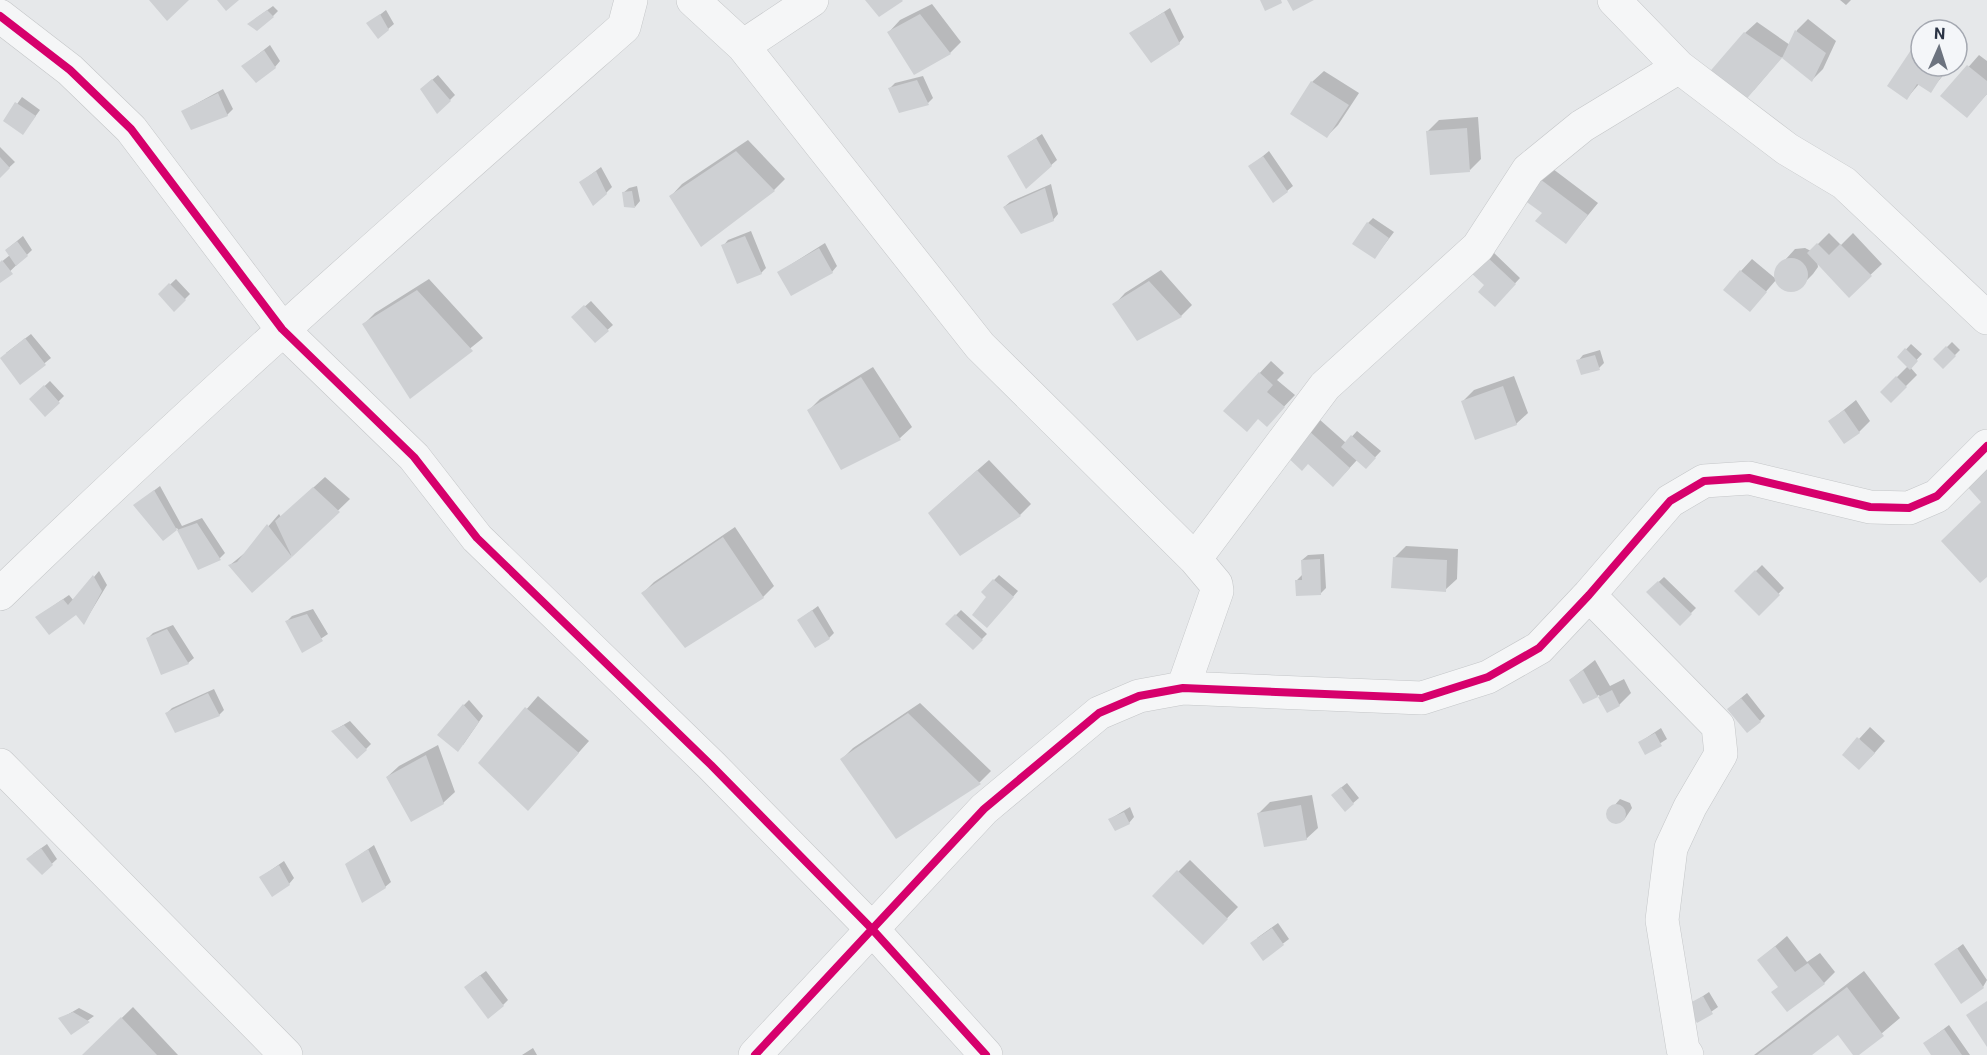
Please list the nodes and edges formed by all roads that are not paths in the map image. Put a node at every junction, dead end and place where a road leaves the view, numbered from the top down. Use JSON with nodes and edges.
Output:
{"nodes":[{"id":1,"x":631,"y":0,"type":"edge"},
{"id":2,"x":693,"y":0,"type":"edge"},
{"id":3,"x":812,"y":0,"type":"edge"},
{"id":4,"x":1614,"y":0,"type":"edge"},
{"id":5,"x":0,"y":16,"type":"edge"},
{"id":6,"x":743,"y":46,"type":"junction"},
{"id":7,"x":1679,"y":67,"type":"junction"},
{"id":8,"x":1987,"y":318,"type":"edge"},
{"id":9,"x":282,"y":328,"type":"junction"},
{"id":10,"x":1987,"y":446,"type":"edge"},
{"id":11,"x":1195,"y":559,"type":"junction"},
{"id":12,"x":0,"y":594,"type":"edge"},
{"id":13,"x":1589,"y":595,"type":"junction"},
{"id":14,"x":1183,"y":688,"type":"junction"},
{"id":15,"x":0,"y":765,"type":"edge"},
{"id":16,"x":872,"y":929,"type":"junction"},
{"id":17,"x":286,"y":1055,"type":"edge"},
{"id":18,"x":755,"y":1055,"type":"edge"},
{"id":19,"x":986,"y":1055,"type":"edge"},
{"id":20,"x":1687,"y":1055,"type":"edge"}],
"edges":[{"from":1,"to":9,"type":"street"},
{"from":2,"to":6,"type":"street"},
{"from":3,"to":6,"type":"street"},
{"from":4,"to":7,"type":"street"},
{"from":5,"to":9,"type":"street"},
{"from":6,"to":11,"type":"street"},
{"from":7,"to":8,"type":"street"},
{"from":7,"to":11,"type":"street"},
{"from":9,"to":12,"type":"street"},
{"from":9,"to":16,"type":"street"},
{"from":10,"to":13,"type":"street"},
{"from":11,"to":14,"type":"street"},
{"from":13,"to":14,"type":"street"},
{"from":13,"to":20,"type":"street"},
{"from":14,"to":16,"type":"street"},
{"from":15,"to":17,"type":"street"},
{"from":16,"to":18,"type":"street"},
{"from":16,"to":19,"type":"street"}]}
